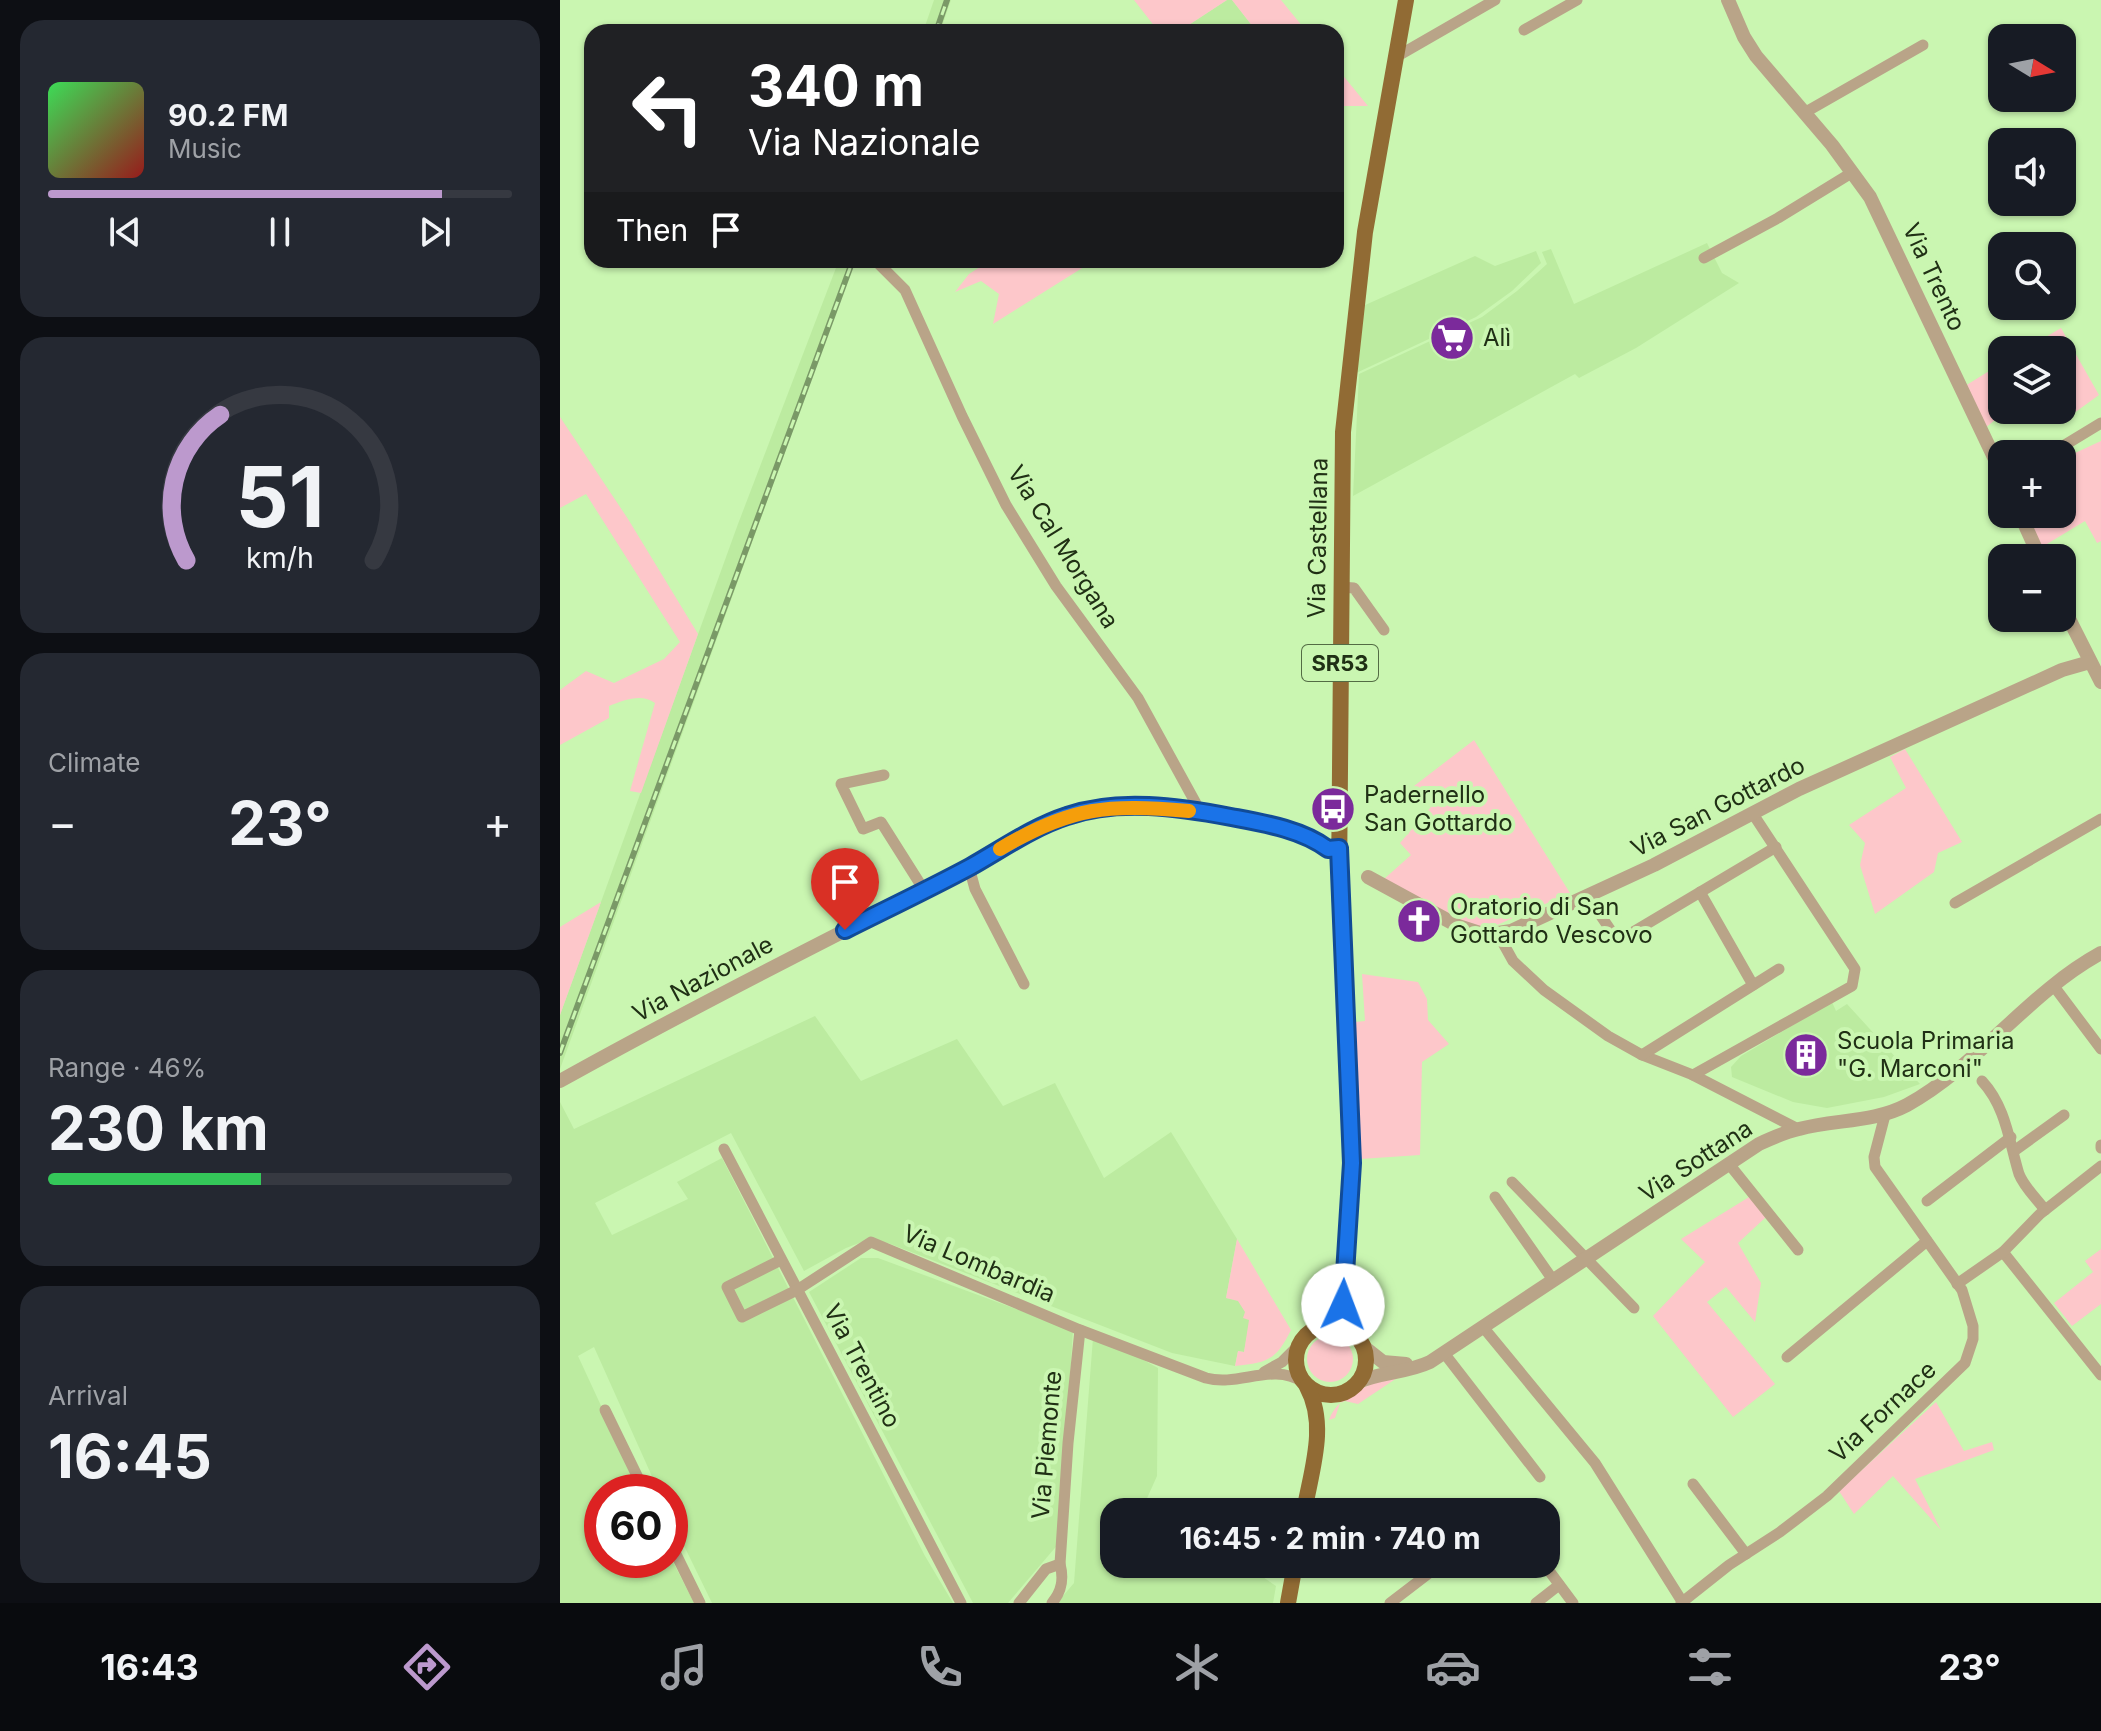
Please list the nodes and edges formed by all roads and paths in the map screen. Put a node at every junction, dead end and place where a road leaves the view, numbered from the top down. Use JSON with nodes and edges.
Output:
{"nodes":[{"id":1,"x":1406,"y":0,"type":"edge"},
{"id":2,"x":1495,"y":0,"type":"edge"},
{"id":3,"x":1577,"y":0,"type":"edge"},
{"id":4,"x":1728,"y":0,"type":"edge"},
{"id":5,"x":1524,"y":30,"type":"dead end"},
{"id":6,"x":1923,"y":45,"type":"dead end"},
{"id":7,"x":1396,"y":57,"type":"junction"},
{"id":8,"x":1804,"y":113,"type":"junction"},
{"id":9,"x":1853,"y":172,"type":"junction"},
{"id":10,"x":1704,"y":258,"type":"dead end"},
{"id":11,"x":883,"y":268,"type":"edge"},
{"id":12,"x":2101,"y":423,"type":"edge"},
{"id":13,"x":2073,"y":440,"type":"edge"},
{"id":14,"x":1988,"y":444,"type":"edge"},
{"id":15,"x":1341,"y":587,"type":"junction"},
{"id":16,"x":1384,"y":630,"type":"dead end"},
{"id":17,"x":2076,"y":631,"type":"edge"},
{"id":18,"x":2097,"y":671,"type":"edge"},
{"id":19,"x":884,"y":775,"type":"dead end"},
{"id":20,"x":1208,"y":812,"type":"junction"},
{"id":21,"x":1753,"y":814,"type":"junction"},
{"id":22,"x":2101,"y":819,"type":"edge"},
{"id":23,"x":1317,"y":841,"type":"junction"},
{"id":24,"x":1776,"y":847,"type":"junction"},
{"id":25,"x":1339,"y":848,"type":"junction"},
{"id":26,"x":969,"y":867,"type":"junction"},
{"id":27,"x":1368,"y":877,"type":"dead end"},
{"id":28,"x":1339,"y":882,"type":"junction"},
{"id":29,"x":924,"y":890,"type":"junction"},
{"id":30,"x":1700,"y":892,"type":"junction"},
{"id":31,"x":1588,"y":897,"type":"junction"},
{"id":32,"x":1955,"y":903,"type":"dead end"},
{"id":33,"x":1501,"y":933,"type":"junction"},
{"id":34,"x":2101,"y":953,"type":"edge"},
{"id":35,"x":1779,"y":969,"type":"dead end"},
{"id":36,"x":1024,"y":984,"type":"dead end"},
{"id":37,"x":1753,"y":985,"type":"junction"},
{"id":38,"x":2053,"y":985,"type":"junction"},
{"id":39,"x":2101,"y":1049,"type":"edge"},
{"id":40,"x":1642,"y":1055,"type":"junction"},
{"id":41,"x":1693,"y":1075,"type":"junction"},
{"id":42,"x":560,"y":1081,"type":"edge"},
{"id":43,"x":1982,"y":1081,"type":"dead end"},
{"id":44,"x":1885,"y":1115,"type":"junction"},
{"id":45,"x":2064,"y":1115,"type":"dead end"},
{"id":46,"x":1798,"y":1129,"type":"junction"},
{"id":47,"x":2011,"y":1137,"type":"junction"},
{"id":48,"x":724,"y":1149,"type":"dead end"},
{"id":49,"x":2014,"y":1151,"type":"junction"},
{"id":50,"x":1729,"y":1164,"type":"junction"},
{"id":51,"x":2101,"y":1166,"type":"edge"},
{"id":52,"x":1512,"y":1182,"type":"dead end"},
{"id":53,"x":1495,"y":1197,"type":"dead end"},
{"id":54,"x":1927,"y":1201,"type":"dead end"},
{"id":55,"x":2045,"y":1210,"type":"junction"},
{"id":56,"x":1927,"y":1241,"type":"junction"},
{"id":57,"x":1798,"y":1250,"type":"dead end"},
{"id":58,"x":2003,"y":1252,"type":"junction"},
{"id":59,"x":1587,"y":1258,"type":"junction"},
{"id":60,"x":781,"y":1260,"type":"junction"},
{"id":61,"x":1344,"y":1274,"type":"junction"},
{"id":62,"x":1553,"y":1280,"type":"junction"},
{"id":63,"x":1957,"y":1284,"type":"junction"},
{"id":64,"x":797,"y":1290,"type":"junction"},
{"id":65,"x":1634,"y":1308,"type":"dead end"},
{"id":66,"x":1318,"y":1327,"type":"junction"},
{"id":67,"x":1483,"y":1327,"type":"junction"},
{"id":68,"x":1080,"y":1330,"type":"junction"},
{"id":69,"x":1359,"y":1340,"type":"junction"},
{"id":70,"x":1298,"y":1346,"type":"junction"},
{"id":71,"x":1443,"y":1353,"type":"junction"},
{"id":72,"x":1787,"y":1357,"type":"dead end"},
{"id":73,"x":1257,"y":1375,"type":"junction"},
{"id":74,"x":2101,"y":1375,"type":"edge"},
{"id":75,"x":1304,"y":1384,"type":"junction"},
{"id":76,"x":1352,"y":1387,"type":"junction"},
{"id":77,"x":605,"y":1410,"type":"dead end"},
{"id":78,"x":1317,"y":1440,"type":"junction"},
{"id":79,"x":636,"y":1474,"type":"edge"},
{"id":80,"x":1540,"y":1477,"type":"dead end"},
{"id":81,"x":1693,"y":1484,"type":"dead end"},
{"id":82,"x":1307,"y":1498,"type":"edge"},
{"id":83,"x":1746,"y":1554,"type":"junction"},
{"id":84,"x":1060,"y":1564,"type":"junction"},
{"id":85,"x":688,"y":1578,"type":"edge"},
{"id":86,"x":1292,"y":1578,"type":"edge"},
{"id":87,"x":1423,"y":1578,"type":"edge"},
{"id":88,"x":1554,"y":1578,"type":"edge"},
{"id":89,"x":1559,"y":1585,"type":"junction"},
{"id":90,"x":700,"y":1603,"type":"edge"},
{"id":91,"x":961,"y":1603,"type":"edge"},
{"id":92,"x":1019,"y":1603,"type":"edge"},
{"id":93,"x":1052,"y":1603,"type":"edge"},
{"id":94,"x":1288,"y":1603,"type":"edge"},
{"id":95,"x":1390,"y":1603,"type":"edge"},
{"id":96,"x":1536,"y":1603,"type":"edge"},
{"id":97,"x":1573,"y":1603,"type":"edge"},
{"id":98,"x":1682,"y":1603,"type":"edge"}],
"edges":[{"from":1,"to":7,"type":"main road","number":"SR53"},
{"from":2,"to":7,"type":"street"},
{"from":3,"to":5,"type":"street"},
{"from":4,"to":8,"type":"street","name":"Via Trento"},
{"from":6,"to":8,"type":"street"},
{"from":7,"to":15,"type":"main road","name":"Via Castellana","number":"SR53"},
{"from":8,"to":9,"type":"street","name":"Via Trento"},
{"from":9,"to":10,"type":"street"},
{"from":9,"to":14,"type":"street","name":"Via Trento"},
{"from":11,"to":20,"type":"street","name":"Via Cal Morgana"},
{"from":12,"to":13,"type":"street"},
{"from":15,"to":16,"type":"street"},
{"from":15,"to":25,"type":"main road","name":"Via Castellana","number":"SR53"},
{"from":17,"to":18,"type":"street"},
{"from":18,"to":21,"type":"street","name":"Via San Gottardo"},
{"from":19,"to":29,"type":"street"},
{"from":20,"to":23,"type":"street","name":"Via Nazionale"},
{"from":20,"to":26,"type":"street","name":"Via Nazionale"},
{"from":21,"to":24,"type":"street"},
{"from":21,"to":31,"type":"street","name":"Via San Gottardo"},
{"from":22,"to":32,"type":"street"},
{"from":23,"to":25,"type":"street","name":"Via Nazionale"},
{"from":23,"to":28,"type":"street"},
{"from":24,"to":30,"type":"street"},
{"from":24,"to":41,"type":"street"},
{"from":25,"to":28,"type":"main road","name":"Via Castellana","number":"SR53"},
{"from":26,"to":29,"type":"street","name":"Via Nazionale"},
{"from":26,"to":36,"type":"street"},
{"from":27,"to":33,"type":"street","name":"Via San Gottardo"},
{"from":28,"to":61,"type":"main road","name":"Via Castellana","number":"SR53"},
{"from":29,"to":42,"type":"street","name":"Via Nazionale"},
{"from":30,"to":31,"type":"street"},
{"from":30,"to":37,"type":"street"},
{"from":31,"to":33,"type":"street","name":"Via San Gottardo"},
{"from":33,"to":40,"type":"street"},
{"from":34,"to":38,"type":"street","name":"Via Sottana"},
{"from":35,"to":37,"type":"street"},
{"from":37,"to":40,"type":"street"},
{"from":38,"to":39,"type":"street"},
{"from":38,"to":44,"type":"street","name":"Via Sottana"},
{"from":40,"to":41,"type":"street"},
{"from":41,"to":46,"type":"street"},
{"from":43,"to":47,"type":"street"},
{"from":44,"to":46,"type":"street","name":"Via Sottana"},
{"from":44,"to":56,"type":"street","name":"Via Fornace"},
{"from":45,"to":49,"type":"street"},
{"from":46,"to":50,"type":"street","name":"Via Sottana"},
{"from":47,"to":49,"type":"street"},
{"from":47,"to":54,"type":"street"},
{"from":48,"to":60,"type":"street","name":"Via Trentino"},
{"from":49,"to":55,"type":"street"},
{"from":50,"to":57,"type":"street"},
{"from":50,"to":59,"type":"street","name":"Via Sottana"},
{"from":51,"to":55,"type":"street"},
{"from":52,"to":59,"type":"street"},
{"from":53,"to":62,"type":"street"},
{"from":55,"to":58,"type":"street"},
{"from":56,"to":63,"type":"street","name":"Via Fornace"},
{"from":56,"to":72,"type":"street"},
{"from":58,"to":63,"type":"street"},
{"from":58,"to":74,"type":"street"},
{"from":59,"to":62,"type":"street","name":"Via Sottana"},
{"from":59,"to":65,"type":"street"},
{"from":60,"to":64,"type":"street","name":"Via Trentino"},
{"from":60,"to":64,"type":"street","name":"Via Lombardia"},
{"from":61,"to":66,"type":"main road","name":"Via Castellana","number":"SR53"},
{"from":61,"to":69,"type":"main road","name":"Via Castellana","number":"SR53"},
{"from":62,"to":67,"type":"street","name":"Via Sottana"},
{"from":63,"to":83,"type":"street","name":"Via Fornace"},
{"from":64,"to":68,"type":"street","name":"Via Lombardia"},
{"from":64,"to":91,"type":"street","name":"Via Trentino"},
{"from":66,"to":69,"type":"main road"},
{"from":66,"to":70,"type":"main road","number":"SR53"},
{"from":67,"to":71,"type":"street","name":"Via Sottana"},
{"from":67,"to":98,"type":"street"},
{"from":68,"to":73,"type":"street","name":"Via Lombardia"},
{"from":68,"to":84,"type":"street","name":"Via Piemonte"},
{"from":69,"to":71,"type":"street","name":"Via Sottana"},
{"from":69,"to":76,"type":"main road","number":"SR53"},
{"from":70,"to":73,"type":"street","name":"Via Lombardia"},
{"from":70,"to":75,"type":"main road","number":"SR53"},
{"from":71,"to":76,"type":"street","name":"Via Sottana"},
{"from":71,"to":80,"type":"street"},
{"from":73,"to":75,"type":"street","name":"Via Lombardia"},
{"from":75,"to":76,"type":"main road"},
{"from":75,"to":78,"type":"main road","number":"SR53"},
{"from":76,"to":78,"type":"main road","number":"SR53"},
{"from":77,"to":79,"type":"street"},
{"from":78,"to":82,"type":"main road","number":"SR53"},
{"from":81,"to":83,"type":"street"},
{"from":83,"to":98,"type":"street","name":"Via Fornace"},
{"from":84,"to":92,"type":"street"},
{"from":84,"to":93,"type":"street","name":"Via Piemonte"},
{"from":85,"to":90,"type":"street"},
{"from":86,"to":94,"type":"main road"},
{"from":87,"to":95,"type":"street"},
{"from":88,"to":89,"type":"street"},
{"from":89,"to":96,"type":"street"},
{"from":89,"to":97,"type":"street"}]}
